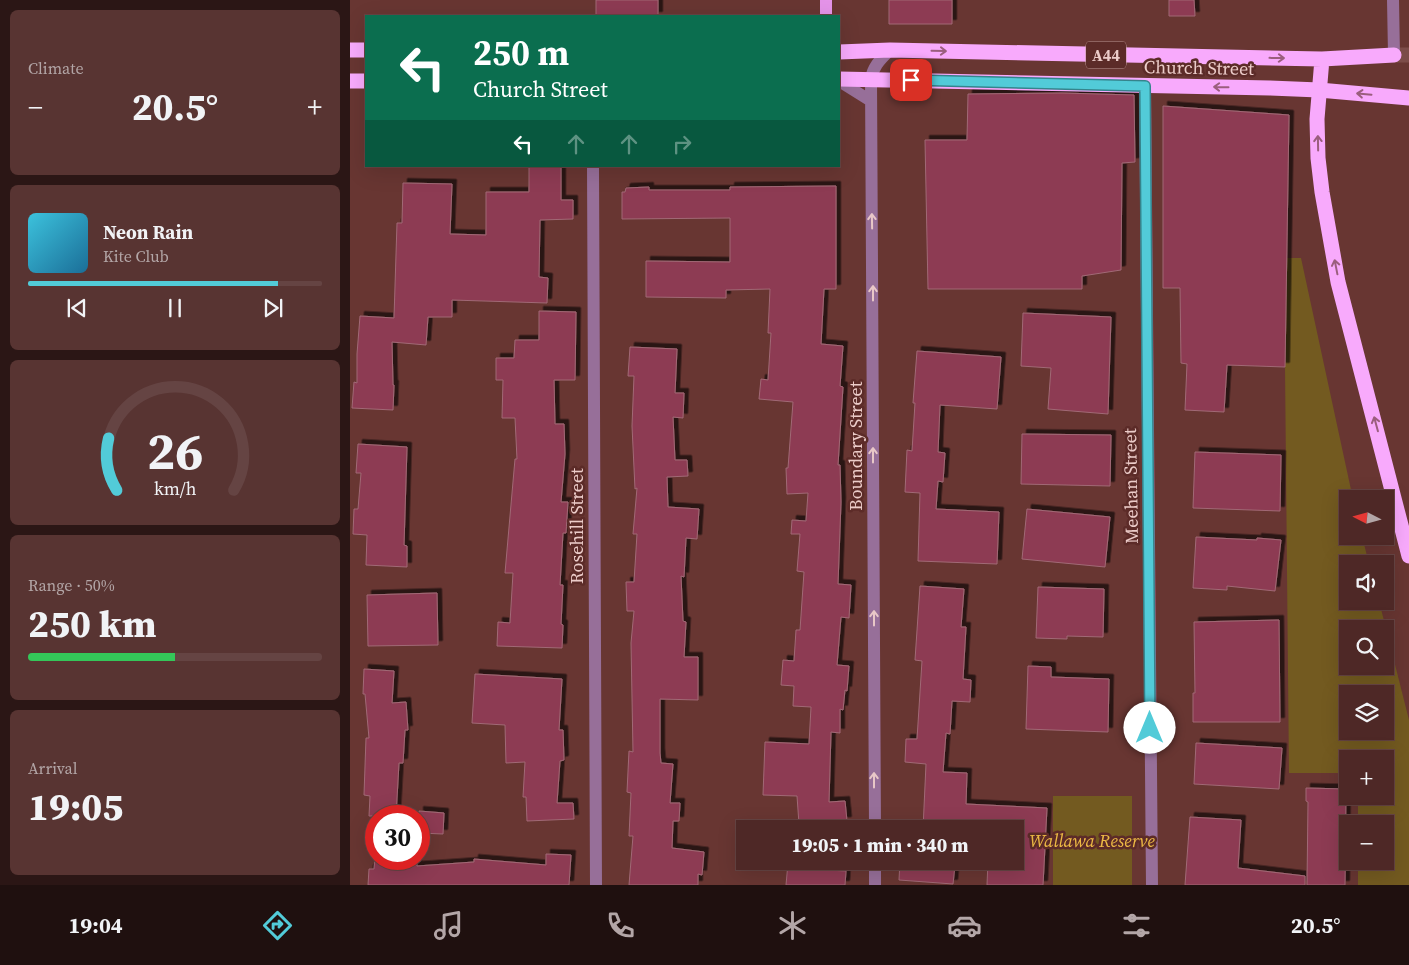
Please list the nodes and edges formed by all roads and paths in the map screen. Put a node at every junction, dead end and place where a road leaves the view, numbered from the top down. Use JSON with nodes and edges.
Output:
{"nodes":[{"id":1,"x":826,"y":0,"type":"edge"},
{"id":2,"x":1393,"y":0,"type":"edge"},
{"id":3,"x":826,"y":15,"type":"edge"},
{"id":4,"x":350,"y":50,"type":"edge"},
{"id":5,"x":365,"y":50,"type":"edge"},
{"id":6,"x":890,"y":50,"type":"junction"},
{"id":7,"x":840,"y":52,"type":"edge"},
{"id":8,"x":1394,"y":56,"type":"joint"},
{"id":9,"x":1322,"y":59,"type":"junction"},
{"id":10,"x":871,"y":79,"type":"junction"},
{"id":11,"x":840,"y":80,"type":"edge"},
{"id":12,"x":350,"y":81,"type":"edge"},
{"id":13,"x":365,"y":81,"type":"edge"},
{"id":14,"x":840,"y":81,"type":"edge"},
{"id":15,"x":1145,"y":86,"type":"junction"},
{"id":16,"x":1319,"y":90,"type":"junction"},
{"id":17,"x":1409,"y":98,"type":"edge"},
{"id":18,"x":871,"y":101,"type":"junction"},
{"id":19,"x":593,"y":167,"type":"edge"},
{"id":20,"x":1409,"y":556,"type":"edge"},
{"id":21,"x":875,"y":820,"type":"edge"},
{"id":22,"x":875,"y":870,"type":"edge"},
{"id":23,"x":596,"y":885,"type":"edge"},
{"id":24,"x":875,"y":885,"type":"edge"},
{"id":25,"x":1152,"y":885,"type":"edge"}],
"edges":[{"from":1,"to":3,"type":"main road"},
{"from":2,"to":8,"type":"street"},
{"from":4,"to":5,"type":"highway"},
{"from":6,"to":7,"type":"highway","name":"Church Street","number":"A44"},
{"from":6,"to":9,"type":"highway","name":"Church Street","number":"A44","one_way":true},
{"from":6,"to":10,"type":"street"},
{"from":8,"to":9,"type":"highway","name":"Church Street","number":"A44"},
{"from":9,"to":16,"type":"highway"},
{"from":10,"to":11,"type":"highway","name":"Church Street","number":"A44"},
{"from":10,"to":15,"type":"highway","name":"Church Street","number":"A44"},
{"from":10,"to":18,"type":"street","name":"Boundary Street"},
{"from":12,"to":13,"type":"highway"},
{"from":14,"to":18,"type":"street"},
{"from":16,"to":15,"type":"highway","name":"Church Street","number":"A44","one_way":true},
{"from":15,"to":25,"type":"street","name":"Meehan Street"},
{"from":17,"to":16,"type":"highway","name":"Church Street","number":"A44","one_way":true},
{"from":20,"to":16,"type":"highway","one_way":true},
{"from":21,"to":18,"type":"street","name":"Boundary Street","one_way":true},
{"from":19,"to":23,"type":"street","name":"Rosehill Street"},
{"from":22,"to":24,"type":"street"}]}
